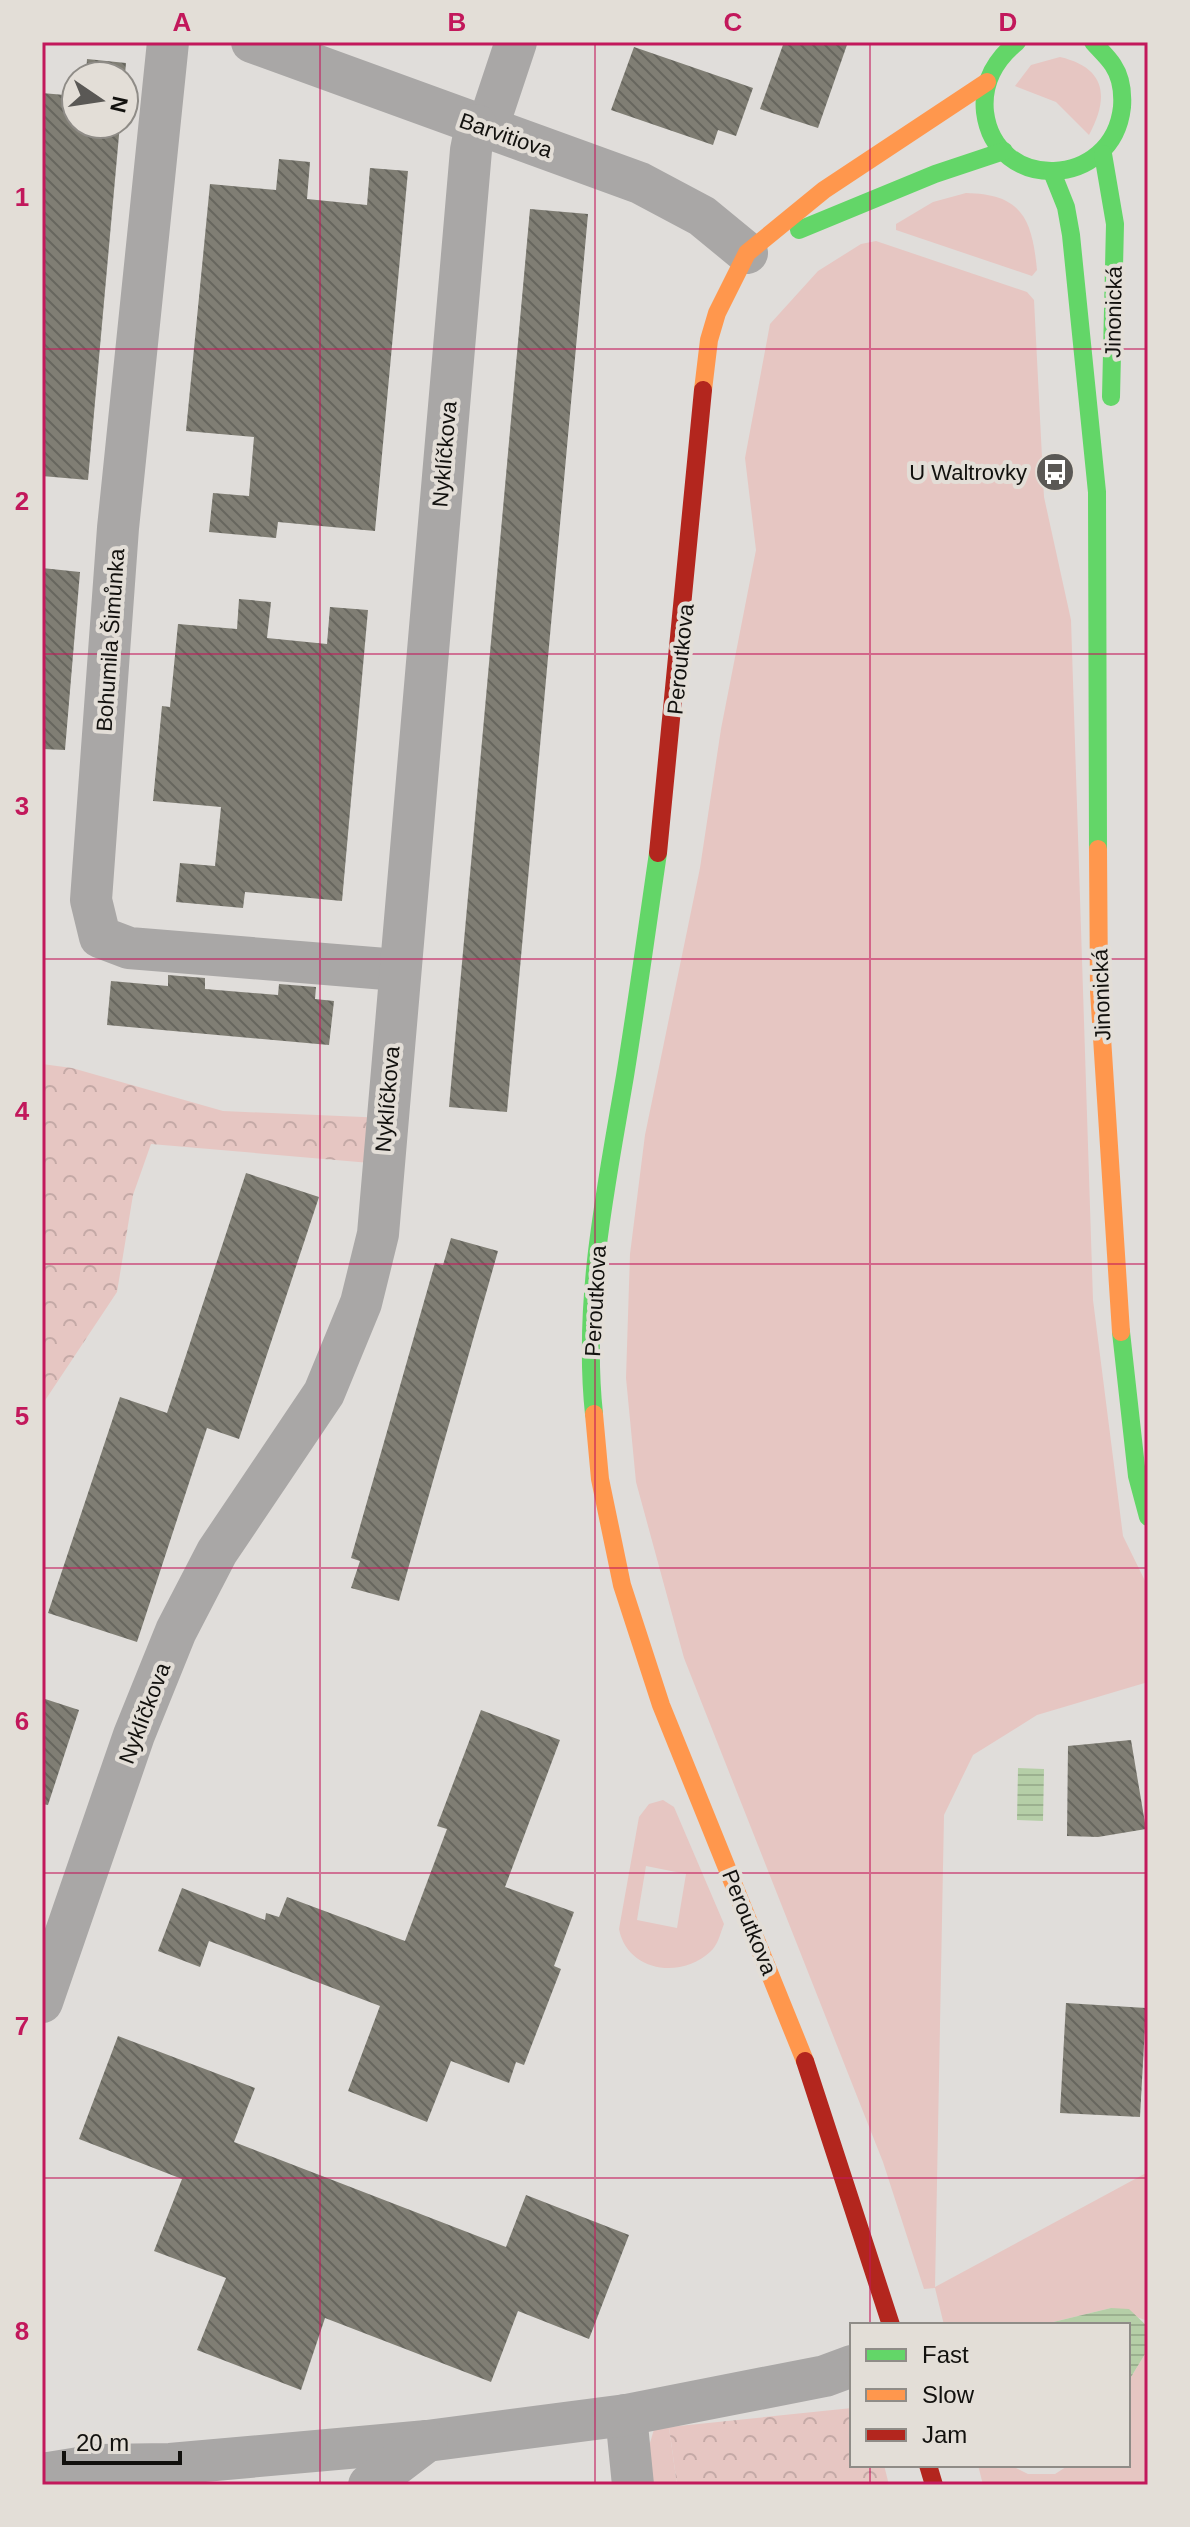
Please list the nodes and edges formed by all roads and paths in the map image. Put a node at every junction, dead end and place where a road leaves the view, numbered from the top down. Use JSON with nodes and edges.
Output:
{"nodes":[{"id":1,"x":168,"y":42,"type":"edge"},
{"id":2,"x":252,"y":42,"type":"edge"},
{"id":3,"x":516,"y":42,"type":"edge"},
{"id":4,"x":1017,"y":42,"type":"edge"},
{"id":5,"x":1093,"y":42,"type":"edge"},
{"id":6,"x":987,"y":82,"type":"junction"},
{"id":7,"x":482,"y":127,"type":"junction"},
{"id":8,"x":1004,"y":151,"type":"junction"},
{"id":9,"x":1103,"y":154,"type":"junction"},
{"id":10,"x":1052,"y":172,"type":"junction"},
{"id":11,"x":751,"y":250,"type":"junction"},
{"id":12,"x":1096,"y":470,"type":"junction"},
{"id":13,"x":398,"y":970,"type":"junction"},
{"id":14,"x":1148,"y":1517,"type":"edge"},
{"id":15,"x":42,"y":2002,"type":"edge"},
{"id":16,"x":890,"y":2323,"type":"edge"},
{"id":17,"x":850,"y":2367,"type":"edge"},
{"id":18,"x":626,"y":2415,"type":"junction"},
{"id":19,"x":427,"y":2441,"type":"junction"},
{"id":20,"x":42,"y":2474,"type":"edge"},
{"id":21,"x":369,"y":2485,"type":"edge"},
{"id":22,"x":633,"y":2485,"type":"edge"}],
"edges":[{"from":1,"to":13,"type":"street","name":"Bohumila Šimůnka"},
{"from":2,"to":7,"type":"street","name":"Barvitiova"},
{"from":3,"to":7,"type":"street","name":"Nyklíčkova"},
{"from":4,"to":6,"type":"street"},
{"from":5,"to":9,"type":"street"},
{"from":6,"to":8,"type":"street"},
{"from":6,"to":11,"type":"street","name":"Peroutkova"},
{"from":7,"to":11,"type":"street","name":"Barvitiova"},
{"from":7,"to":13,"type":"street","name":"Nyklíčkova"},
{"from":8,"to":10,"type":"street"},
{"from":8,"to":11,"type":"street"},
{"from":9,"to":10,"type":"street"},
{"from":9,"to":12,"type":"street","name":"Jinonická"},
{"from":10,"to":12,"type":"street","name":"Jinonická"},
{"from":11,"to":16,"type":"street","name":"Peroutkova"},
{"from":12,"to":14,"type":"street","name":"Jinonická"},
{"from":13,"to":15,"type":"street","name":"Nyklíčkova"},
{"from":17,"to":18,"type":"street"},
{"from":18,"to":19,"type":"street"},
{"from":18,"to":22,"type":"street"},
{"from":19,"to":20,"type":"street"},
{"from":19,"to":21,"type":"street"}]}
